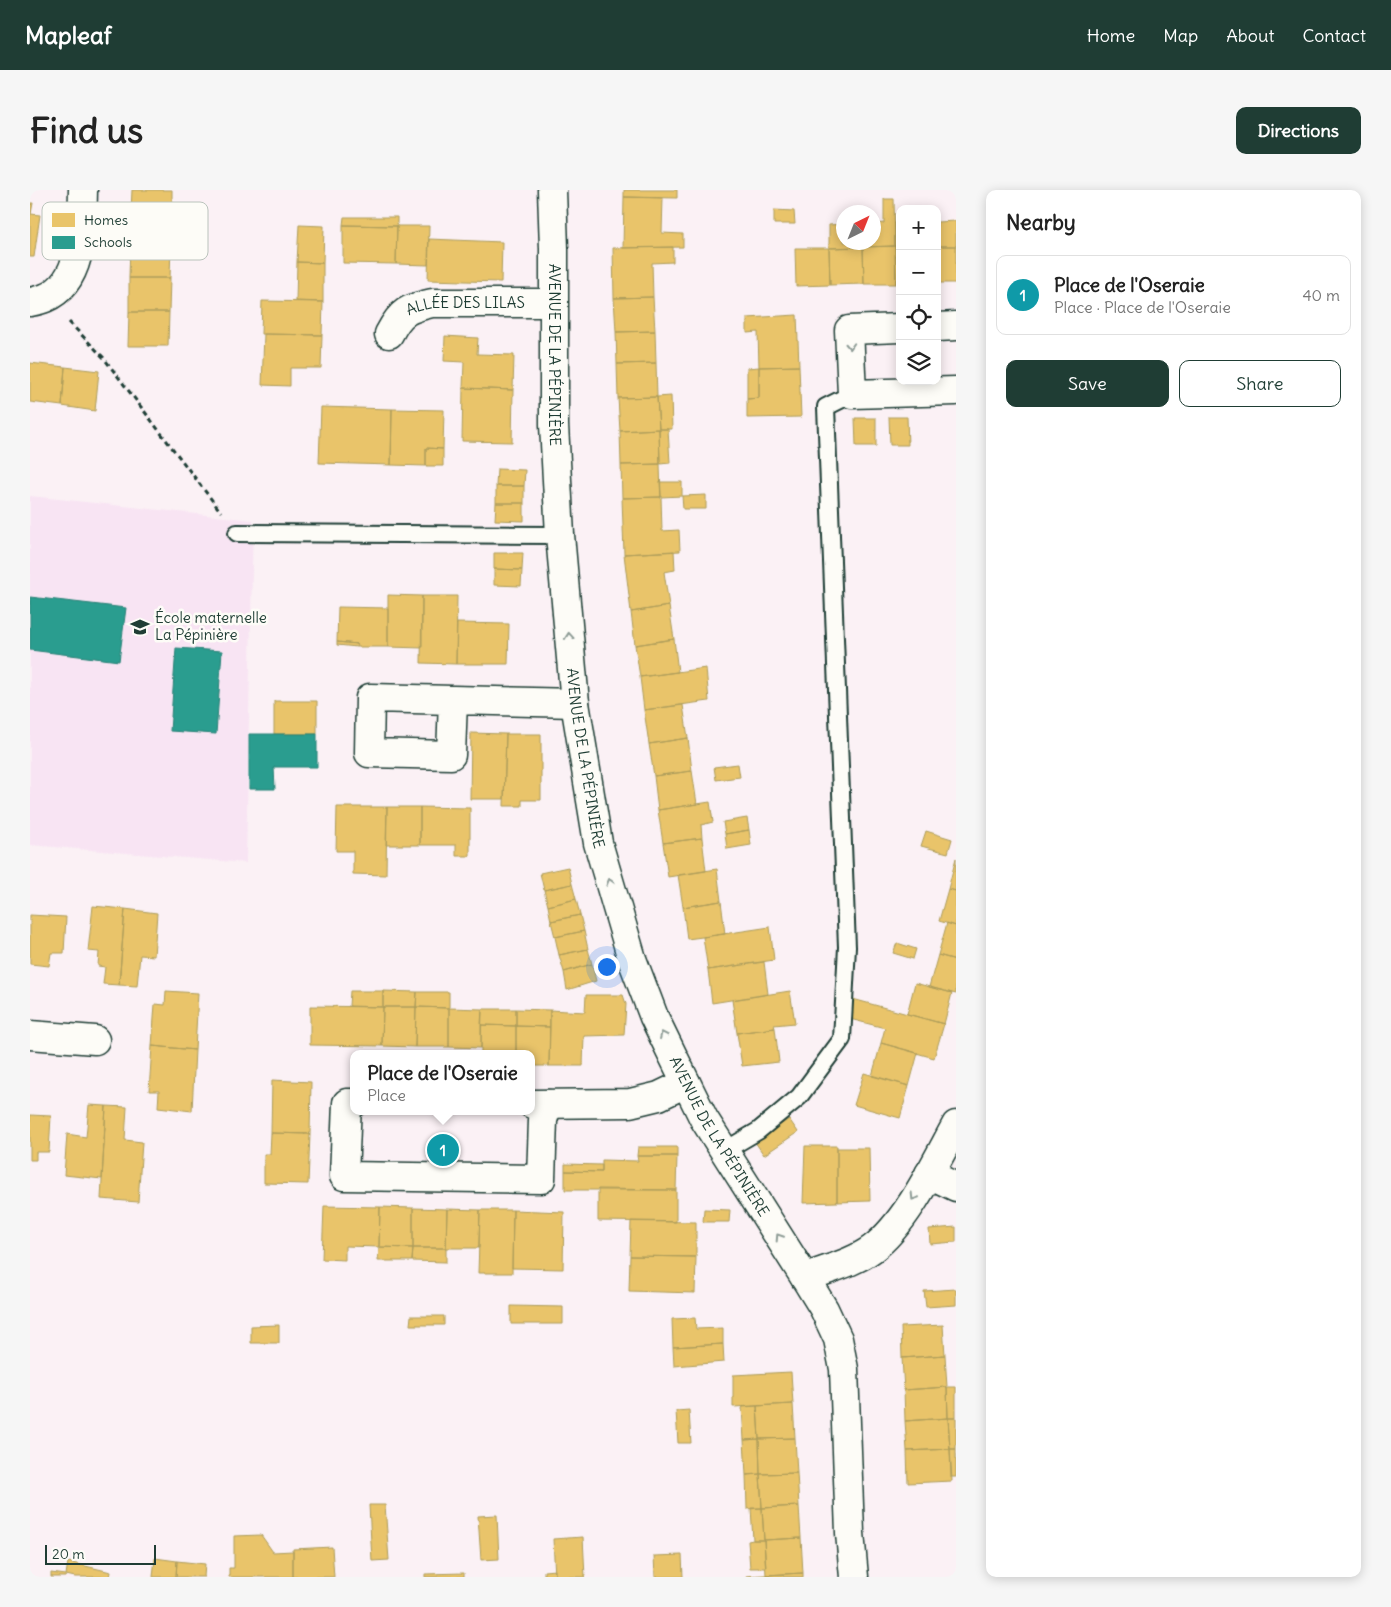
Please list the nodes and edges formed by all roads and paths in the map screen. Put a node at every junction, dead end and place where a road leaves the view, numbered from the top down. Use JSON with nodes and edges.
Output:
{"nodes":[{"id":1,"x":552,"y":190,"type":"edge"},
{"id":2,"x":76,"y":260,"type":"edge"},
{"id":3,"x":47,"y":294,"type":"edge"},
{"id":4,"x":553,"y":303,"type":"junction"},
{"id":5,"x":956,"y":326,"type":"edge"},
{"id":6,"x":941,"y":327,"type":"edge"},
{"id":7,"x":896,"y":328,"type":"edge"},
{"id":8,"x":389,"y":334,"type":"dead end"},
{"id":9,"x":956,"y":391,"type":"edge"},
{"id":10,"x":852,"y":394,"type":"junction"},
{"id":11,"x":236,"y":533,"type":"joint"},
{"id":12,"x":560,"y":536,"type":"junction"},
{"id":13,"x":453,"y":700,"type":"dead end"},
{"id":14,"x":575,"y":703,"type":"junction"},
{"id":15,"x":30,"y":1035,"type":"edge"},
{"id":16,"x":95,"y":1040,"type":"dead end"},
{"id":17,"x":686,"y":1083,"type":"junction"},
{"id":18,"x":350,"y":1103,"type":"edge"},
{"id":19,"x":540,"y":1104,"type":"edge"},
{"id":20,"x":956,"y":1125,"type":"edge"},
{"id":21,"x":724,"y":1151,"type":"junction"},
{"id":22,"x":929,"y":1174,"type":"junction"},
{"id":23,"x":956,"y":1188,"type":"edge"},
{"id":24,"x":805,"y":1278,"type":"junction"},
{"id":25,"x":854,"y":1577,"type":"edge"}],
"edges":[{"from":1,"to":4,"type":"street","name":"AVENUE DE LA PÉPINIÈRE"},
{"from":2,"to":3,"type":"street"},
{"from":3,"to":11,"type":"path"},
{"from":4,"to":8,"type":"street","name":"ALLÉE DES LILAS"},
{"from":4,"to":12,"type":"street","name":"AVENUE DE LA PÉPINIÈRE"},
{"from":5,"to":6,"type":"street"},
{"from":7,"to":10,"type":"street","one_way":true},
{"from":9,"to":10,"type":"street"},
{"from":10,"to":21,"type":"lane"},
{"from":11,"to":12,"type":"lane"},
{"from":14,"to":12,"type":"street","name":"AVENUE DE LA PÉPINIÈRE","one_way":true},
{"from":13,"to":14,"type":"street"},
{"from":17,"to":14,"type":"street","name":"AVENUE DE LA PÉPINIÈRE","one_way":true},
{"from":15,"to":16,"type":"street"},
{"from":17,"to":19,"type":"street"},
{"from":17,"to":21,"type":"street","name":"AVENUE DE LA PÉPINIÈRE"},
{"from":18,"to":19,"type":"street"},
{"from":20,"to":22,"type":"street"},
{"from":24,"to":21,"type":"street","name":"AVENUE DE LA PÉPINIÈRE","one_way":true},
{"from":22,"to":23,"type":"street"},
{"from":22,"to":24,"type":"street","one_way":true},
{"from":24,"to":25,"type":"street","name":"AVENUE DE LA PÉPINIÈRE"}]}
